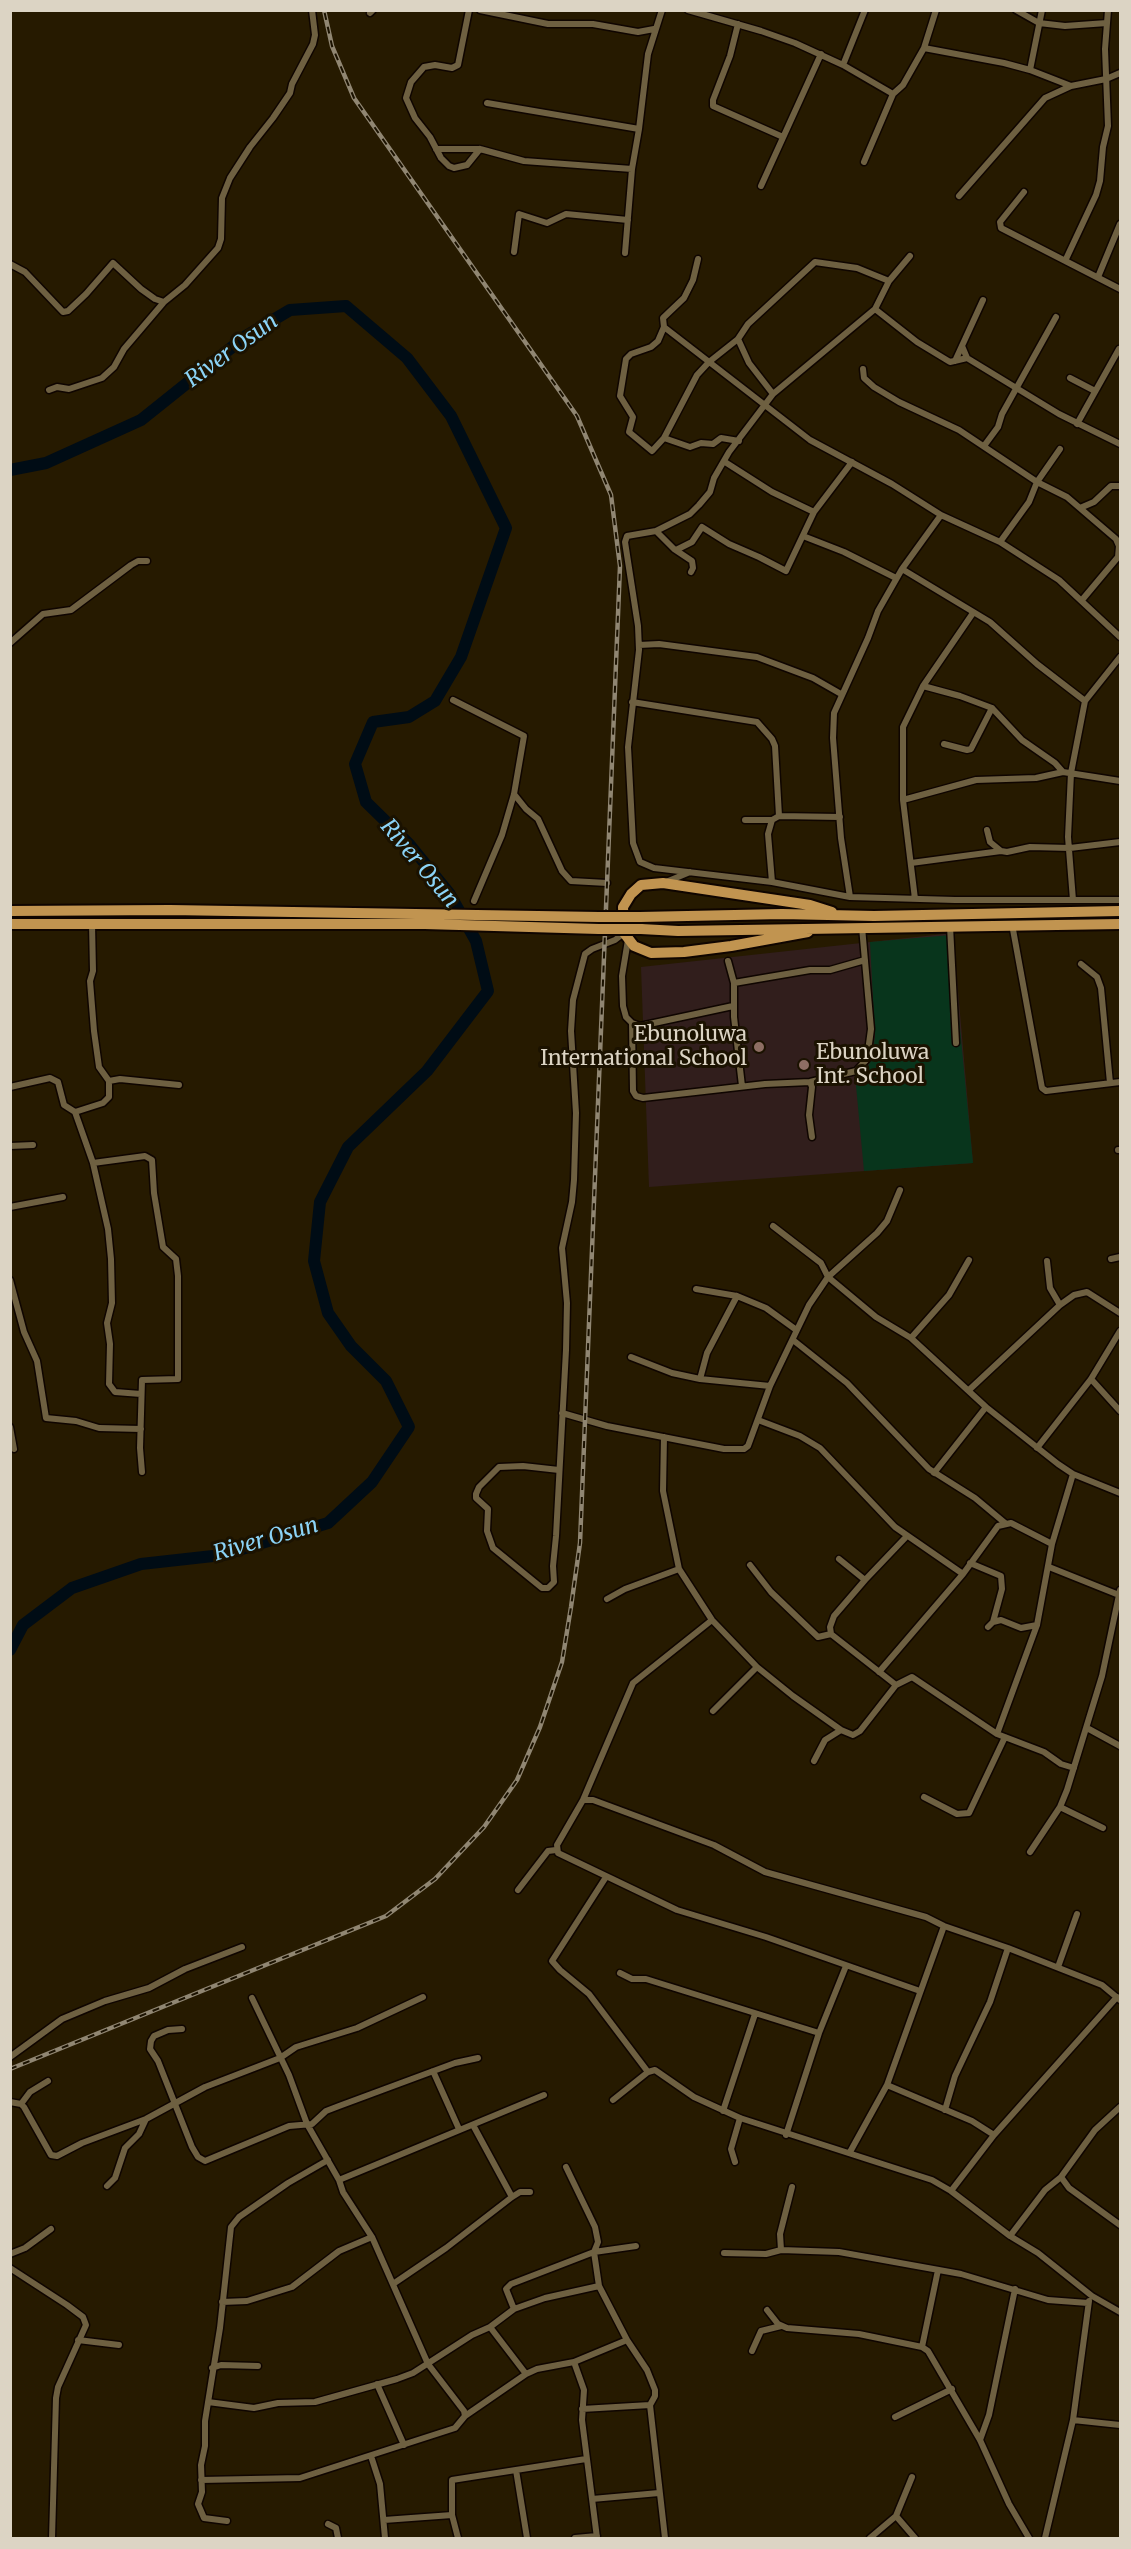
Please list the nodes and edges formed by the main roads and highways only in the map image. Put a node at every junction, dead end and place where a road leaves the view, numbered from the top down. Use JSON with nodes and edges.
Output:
{"nodes":[{"id":1,"x":10,"y":911,"type":"edge"},
{"id":2,"x":1120,"y":911,"type":"edge"},
{"id":3,"x":841,"y":915,"type":"junction"},
{"id":4,"x":423,"y":919,"type":"junction"},
{"id":5,"x":504,"y":920,"type":"junction"},
{"id":6,"x":10,"y":924,"type":"edge"},
{"id":7,"x":1120,"y":924,"type":"edge"},
{"id":8,"x":828,"y":927,"type":"junction"}],
"edges":[{"from":1,"to":4,"type":"highway"},
{"from":2,"to":3,"type":"highway"},
{"from":3,"to":5,"type":"highway","bridge":true},
{"from":3,"to":8,"type":"highway"},
{"from":4,"to":5,"type":"highway"},
{"from":4,"to":6,"type":"highway"},
{"from":5,"to":8,"type":"highway","bridge":true},
{"from":7,"to":8,"type":"highway"}]}
